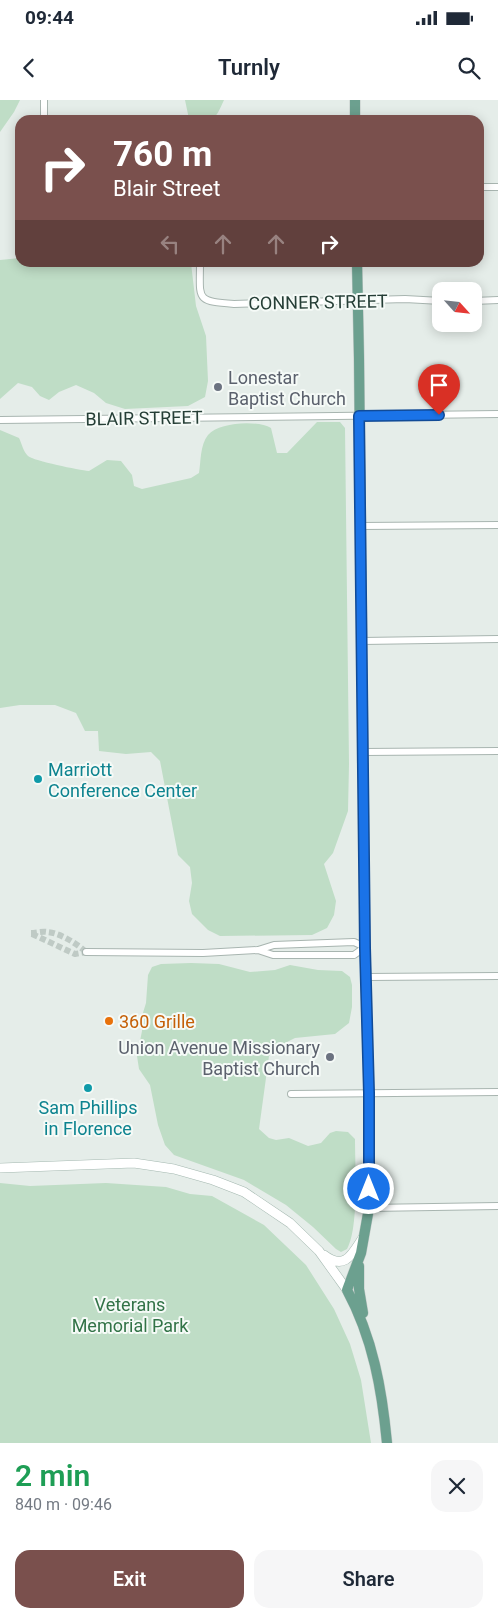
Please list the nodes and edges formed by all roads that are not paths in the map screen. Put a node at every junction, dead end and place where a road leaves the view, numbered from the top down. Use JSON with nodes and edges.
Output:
{"nodes":[{"id":1,"x":44,"y":100,"type":"edge"},
{"id":2,"x":355,"y":100,"type":"edge"},
{"id":3,"x":44,"y":115,"type":"edge"},
{"id":4,"x":355,"y":115,"type":"edge"},
{"id":5,"x":484,"y":187,"type":"edge"},
{"id":6,"x":498,"y":187,"type":"edge"},
{"id":7,"x":200,"y":267,"type":"edge"},
{"id":8,"x":357,"y":267,"type":"edge"},
{"id":9,"x":358,"y":300,"type":"junction"},
{"id":10,"x":498,"y":300,"type":"edge"},
{"id":11,"x":432,"y":301,"type":"edge"},
{"id":12,"x":482,"y":301,"type":"edge"},
{"id":13,"x":498,"y":414,"type":"edge"},
{"id":14,"x":359,"y":416,"type":"junction"},
{"id":15,"x":0,"y":420,"type":"edge"},
{"id":16,"x":498,"y":525,"type":"edge"},
{"id":17,"x":360,"y":526,"type":"junction"},
{"id":18,"x":498,"y":639,"type":"edge"},
{"id":19,"x":362,"y":641,"type":"junction"},
{"id":20,"x":485,"y":751,"type":"junction"},
{"id":21,"x":498,"y":751,"type":"edge"},
{"id":22,"x":363,"y":752,"type":"junction"},
{"id":23,"x":498,"y":755,"type":"edge"},
{"id":24,"x":365,"y":948,"type":"junction"},
{"id":25,"x":258,"y":950,"type":"junction"},
{"id":26,"x":86,"y":952,"type":"dead end"},
{"id":27,"x":498,"y":976,"type":"edge"},
{"id":28,"x":367,"y":977,"type":"junction"},
{"id":29,"x":498,"y":1092,"type":"edge"},
{"id":30,"x":369,"y":1093,"type":"junction"},
{"id":31,"x":291,"y":1094,"type":"dead end"},
{"id":32,"x":0,"y":1168,"type":"edge"},
{"id":33,"x":498,"y":1206,"type":"edge"},
{"id":34,"x":369,"y":1208,"type":"junction"},
{"id":35,"x":365,"y":1233,"type":"junction"},
{"id":36,"x":320,"y":1251,"type":"junction"},
{"id":37,"x":361,"y":1253,"type":"junction"},
{"id":38,"x":347,"y":1290,"type":"junction"},
{"id":39,"x":367,"y":1334,"type":"junction"},
{"id":40,"x":387,"y":1443,"type":"edge"}],
"edges":[{"from":1,"to":3,"type":"street"},
{"from":2,"to":4,"type":"main road"},
{"from":5,"to":6,"type":"street"},
{"from":7,"to":9,"type":"street","name":"CONNER STREET"},
{"from":8,"to":9,"type":"main road"},
{"from":9,"to":11,"type":"street","name":"CONNER STREET"},
{"from":9,"to":14,"type":"main road"},
{"from":10,"to":12,"type":"street"},
{"from":13,"to":14,"type":"street","name":"BLAIR STREET"},
{"from":14,"to":15,"type":"street","name":"BLAIR STREET"},
{"from":14,"to":17,"type":"main road"},
{"from":16,"to":17,"type":"street"},
{"from":17,"to":19,"type":"main road"},
{"from":18,"to":19,"type":"street"},
{"from":19,"to":22,"type":"main road"},
{"from":20,"to":21,"type":"street"},
{"from":20,"to":22,"type":"street"},
{"from":20,"to":23,"type":"street"},
{"from":22,"to":24,"type":"main road"},
{"from":24,"to":25,"type":"street"},
{"from":24,"to":25,"type":"street"},
{"from":24,"to":28,"type":"main road"},
{"from":25,"to":26,"type":"street"},
{"from":27,"to":28,"type":"street"},
{"from":28,"to":30,"type":"main road"},
{"from":29,"to":30,"type":"street"},
{"from":30,"to":31,"type":"street"},
{"from":30,"to":34,"type":"main road"},
{"from":32,"to":36,"type":"main road"},
{"from":33,"to":34,"type":"street"},
{"from":34,"to":35,"type":"main road"},
{"from":35,"to":36,"type":"main road"},
{"from":35,"to":37,"type":"main road"},
{"from":36,"to":38,"type":"main road"},
{"from":37,"to":38,"type":"main road"},
{"from":37,"to":39,"type":"main road"},
{"from":38,"to":39,"type":"main road"},
{"from":39,"to":40,"type":"main road"}]}
